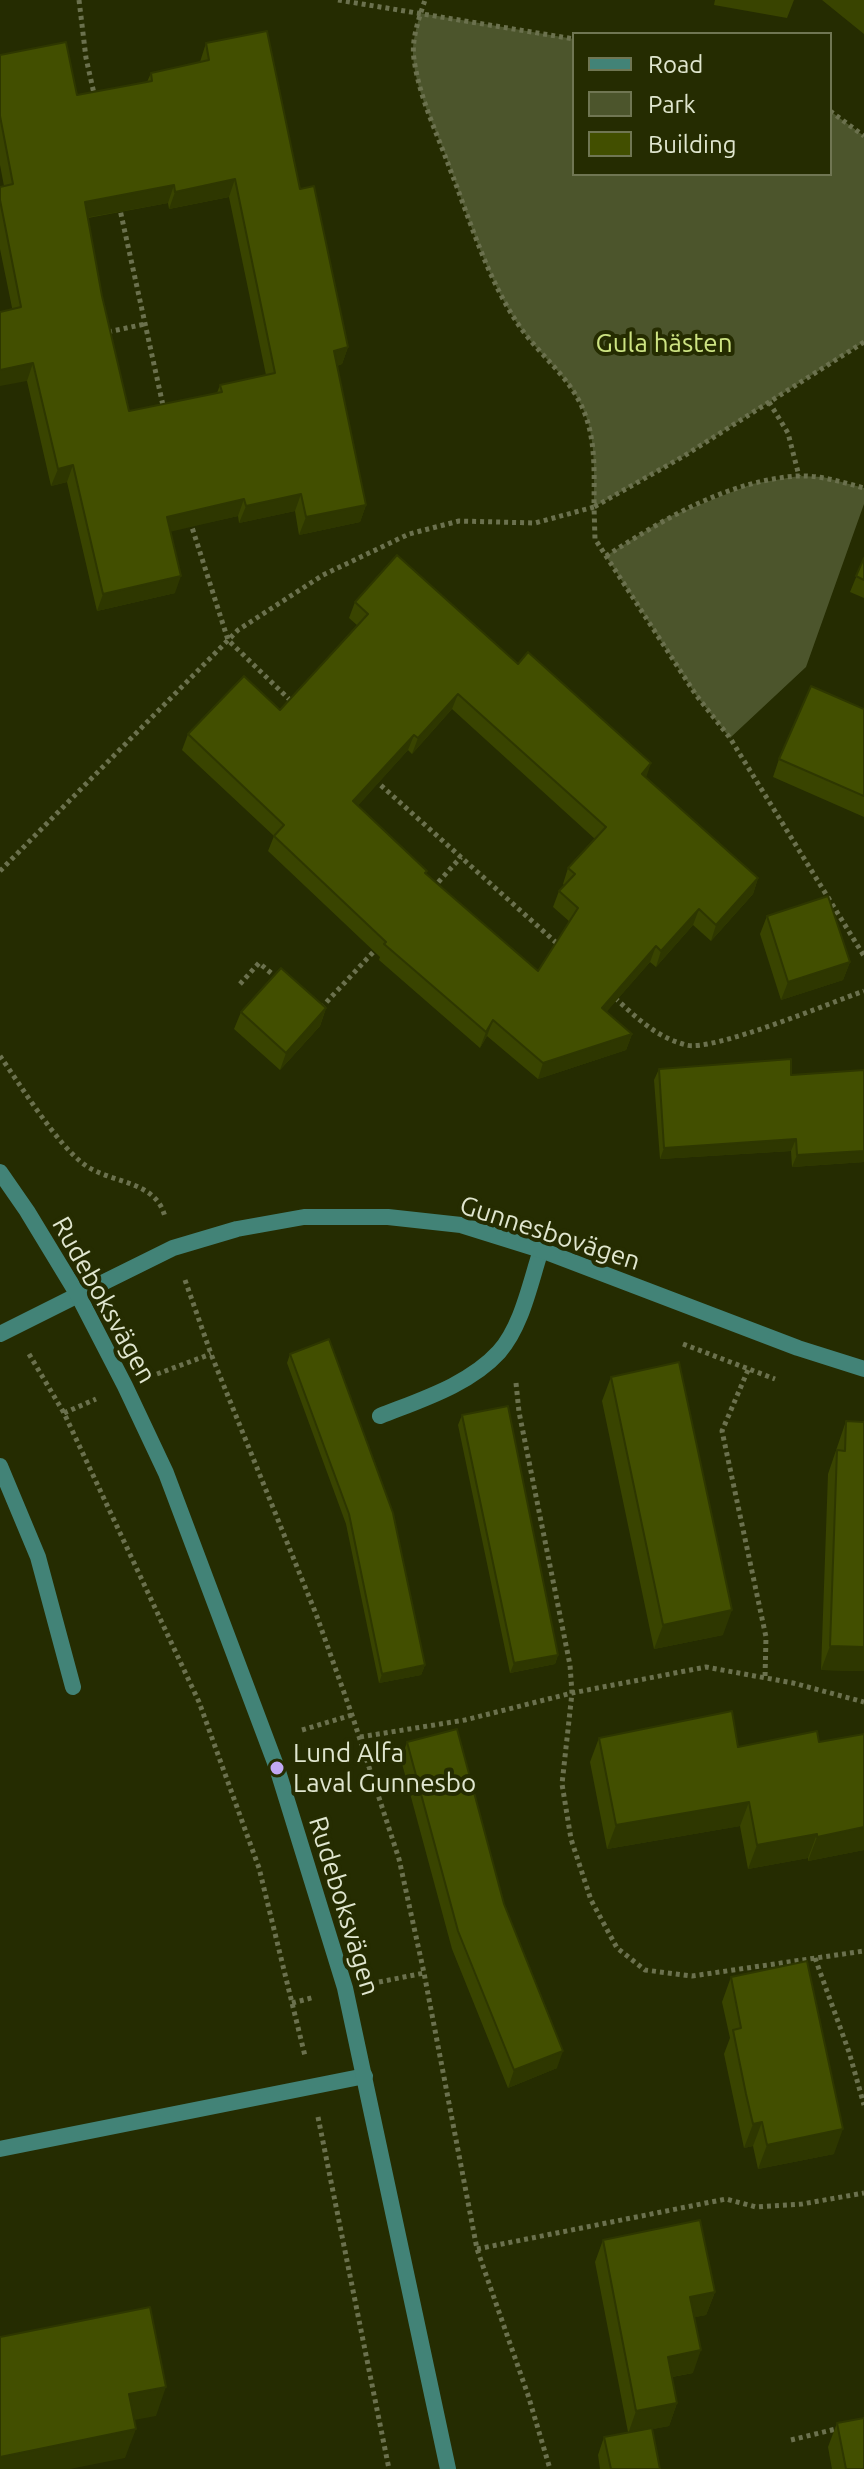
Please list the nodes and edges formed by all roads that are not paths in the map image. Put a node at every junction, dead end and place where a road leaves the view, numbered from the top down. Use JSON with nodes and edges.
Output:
{"nodes":[{"id":1,"x":0,"y":1172,"type":"edge"},
{"id":2,"x":541,"y":1250,"type":"junction"},
{"id":3,"x":78,"y":1295,"type":"junction"},
{"id":4,"x":7,"y":1331,"type":"edge"},
{"id":5,"x":864,"y":1369,"type":"edge"},
{"id":6,"x":380,"y":1416,"type":"dead end"},
{"id":7,"x":0,"y":1466,"type":"edge"},
{"id":8,"x":73,"y":1687,"type":"dead end"},
{"id":9,"x":365,"y":2076,"type":"junction"},
{"id":10,"x":0,"y":2149,"type":"edge"},
{"id":11,"x":448,"y":2469,"type":"edge"}],
"edges":[{"from":1,"to":3,"type":"street","name":"Rudeboksvägen"},
{"from":2,"to":3,"type":"street","name":"Gunnesbovägen"},
{"from":2,"to":5,"type":"street","name":"Gunnesbovägen"},
{"from":2,"to":6,"type":"street"},
{"from":3,"to":4,"type":"street","name":"Gunnesbovägen"},
{"from":3,"to":9,"type":"street","name":"Rudeboksvägen"},
{"from":7,"to":8,"type":"street"},
{"from":9,"to":10,"type":"street"},
{"from":9,"to":11,"type":"street","name":"Rudeboksvägen"}]}
